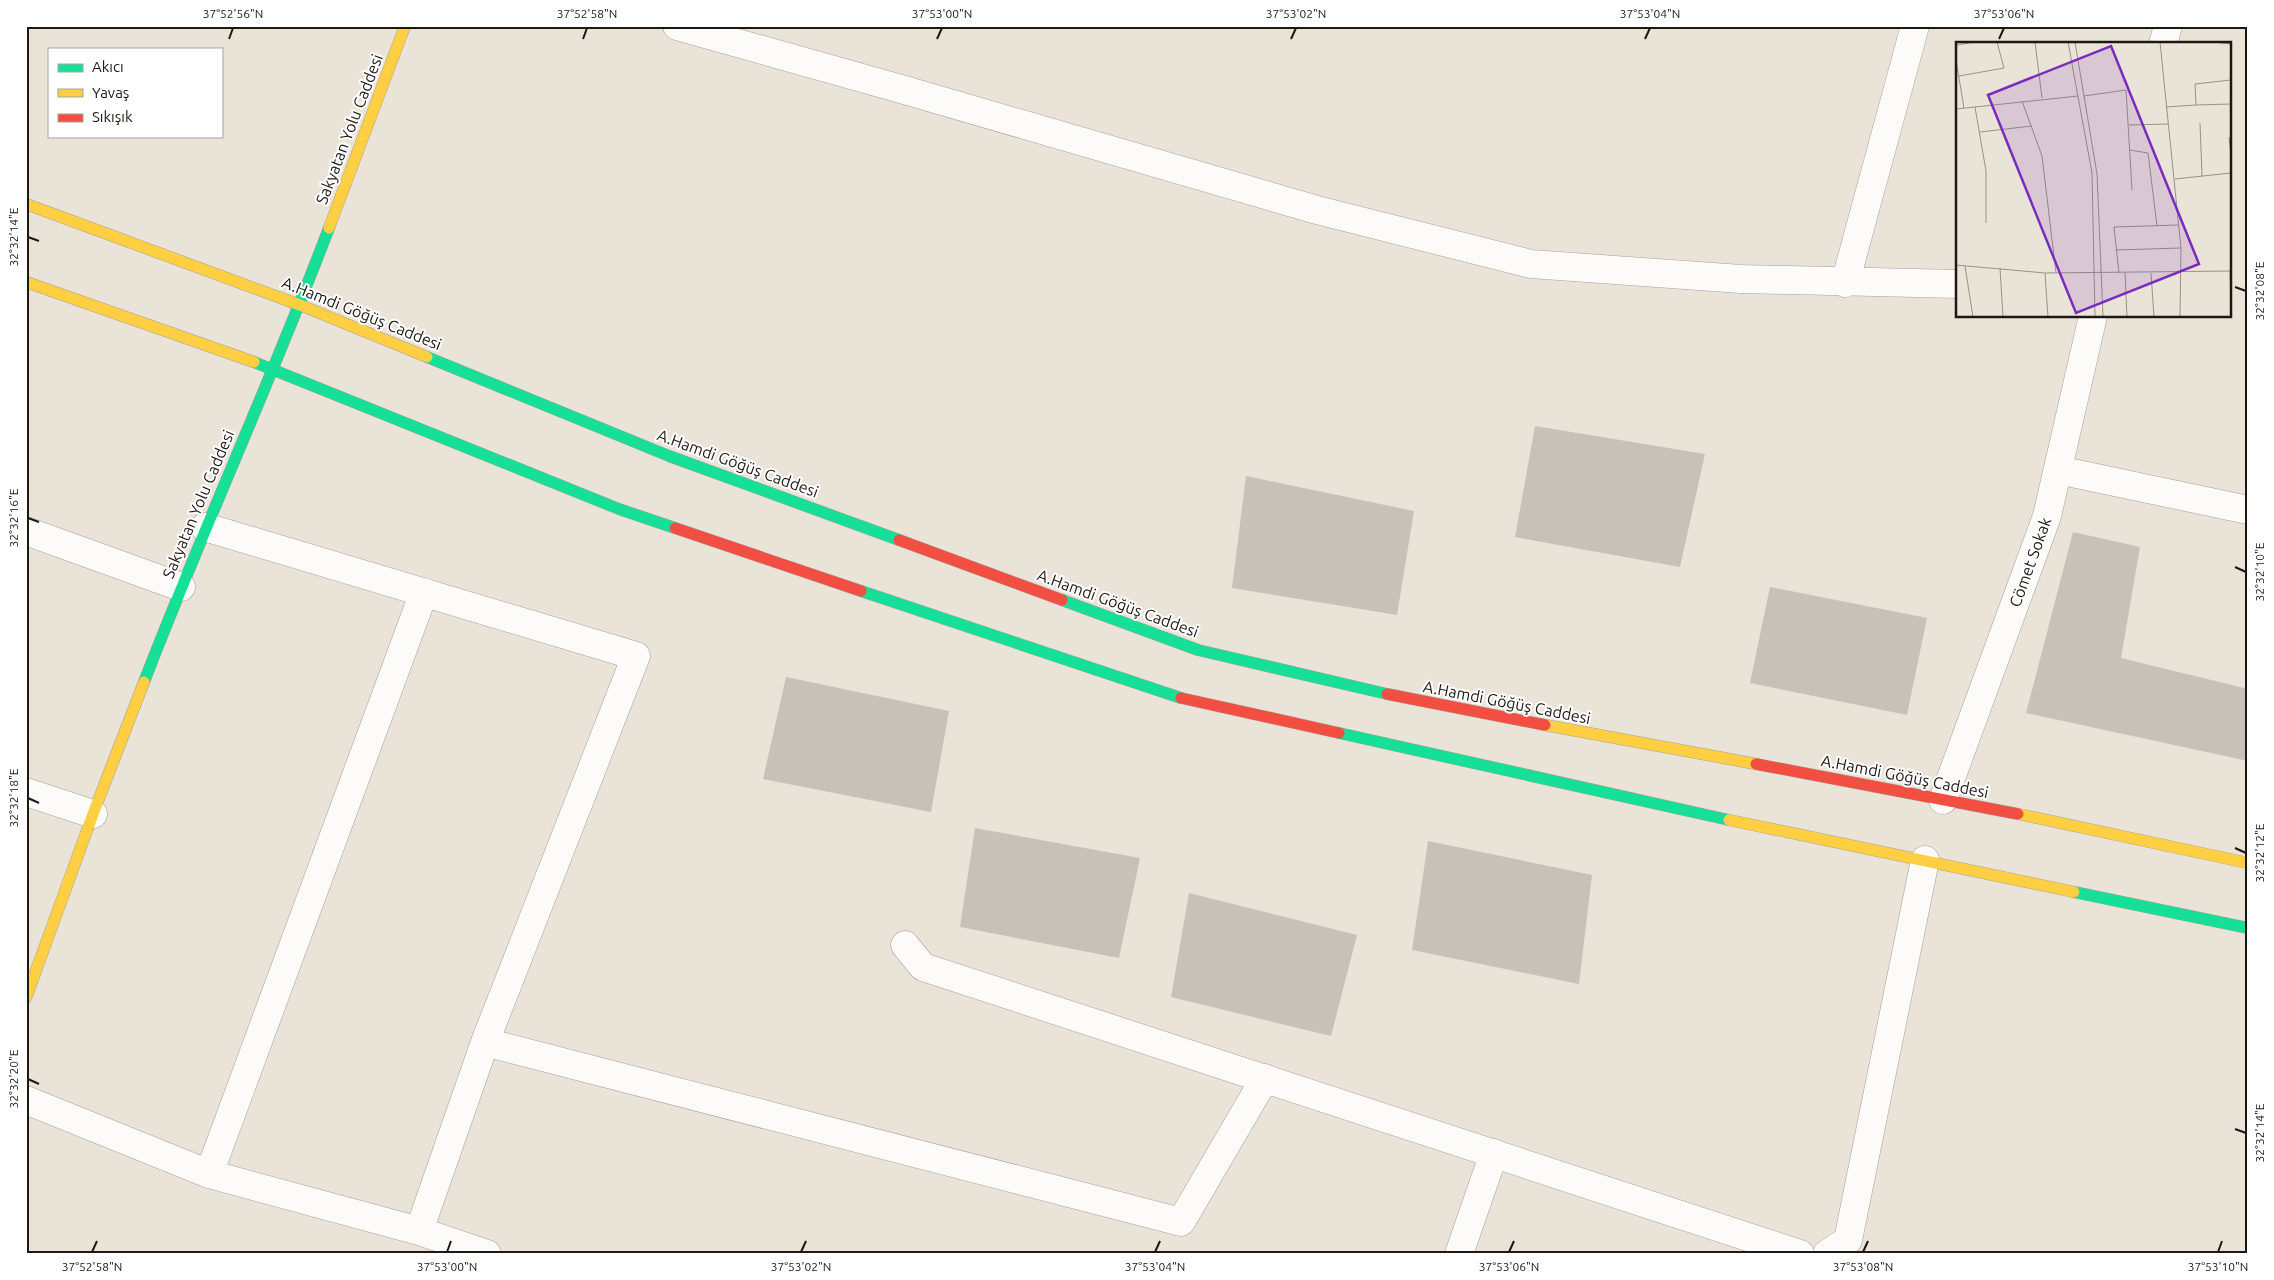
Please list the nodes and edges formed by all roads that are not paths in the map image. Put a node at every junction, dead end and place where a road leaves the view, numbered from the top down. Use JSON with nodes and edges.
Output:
{"nodes":[{"id":1,"x":405,"y":26,"type":"edge"},
{"id":2,"x":677,"y":26,"type":"edge"},
{"id":3,"x":1915,"y":26,"type":"edge"},
{"id":4,"x":2168,"y":26,"type":"edge"},
{"id":5,"x":2164,"y":42,"type":"edge"},
{"id":6,"x":26,"y":204,"type":"edge"},
{"id":7,"x":26,"y":282,"type":"edge"},
{"id":8,"x":1845,"y":283,"type":"junction"},
{"id":9,"x":1956,"y":284,"type":"edge"},
{"id":10,"x":300,"y":305,"type":"junction"},
{"id":11,"x":2093,"y":318,"type":"edge"},
{"id":12,"x":274,"y":368,"type":"junction"},
{"id":13,"x":2058,"y":470,"type":"junction"},
{"id":14,"x":2248,"y":510,"type":"edge"},
{"id":15,"x":205,"y":527,"type":"junction"},
{"id":16,"x":26,"y":531,"type":"edge"},
{"id":17,"x":181,"y":587,"type":"junction"},
{"id":18,"x":424,"y":592,"type":"junction"},
{"id":19,"x":26,"y":792,"type":"edge"},
{"id":20,"x":1943,"y":800,"type":"junction"},
{"id":21,"x":93,"y":814,"type":"junction"},
{"id":22,"x":1925,"y":860,"type":"junction"},
{"id":23,"x":2248,"y":863,"type":"edge"},
{"id":24,"x":2248,"y":928,"type":"edge"},
{"id":25,"x":905,"y":945,"type":"dead end"},
{"id":26,"x":26,"y":998,"type":"edge"},
{"id":27,"x":485,"y":1042,"type":"junction"},
{"id":28,"x":1265,"y":1078,"type":"junction"},
{"id":29,"x":26,"y":1100,"type":"edge"},
{"id":30,"x":1494,"y":1153,"type":"junction"},
{"id":31,"x":209,"y":1174,"type":"junction"},
{"id":32,"x":419,"y":1232,"type":"junction"},
{"id":33,"x":487,"y":1254,"type":"edge"},
{"id":34,"x":1459,"y":1254,"type":"edge"},
{"id":35,"x":1800,"y":1254,"type":"edge"},
{"id":36,"x":1826,"y":1254,"type":"edge"}],
"edges":[{"from":1,"to":10,"type":"street","name":"Sakyatan Yolu Caddesi"},
{"from":2,"to":8,"type":"street"},
{"from":3,"to":8,"type":"street"},
{"from":4,"to":5,"type":"street"},
{"from":6,"to":10,"type":"street","name":"A.Hamdi Göğüş Caddesi"},
{"from":7,"to":12,"type":"street"},
{"from":8,"to":9,"type":"street"},
{"from":10,"to":12,"type":"street","name":"Sakyatan Yolu Caddesi"},
{"from":10,"to":20,"type":"street","name":"A.Hamdi Göğüş Caddesi"},
{"from":11,"to":13,"type":"street","name":"Cömet Sokak"},
{"from":12,"to":15,"type":"street","name":"Sakyatan Yolu Caddesi"},
{"from":12,"to":22,"type":"street"},
{"from":13,"to":14,"type":"street"},
{"from":13,"to":20,"type":"street","name":"Cömet Sokak"},
{"from":15,"to":17,"type":"street","name":"Sakyatan Yolu Caddesi"},
{"from":15,"to":18,"type":"street"},
{"from":16,"to":17,"type":"street"},
{"from":17,"to":21,"type":"street","name":"Sakyatan Yolu Caddesi"},
{"from":18,"to":27,"type":"street"},
{"from":18,"to":31,"type":"street"},
{"from":19,"to":21,"type":"street"},
{"from":20,"to":23,"type":"street","name":"A.Hamdi Göğüş Caddesi"},
{"from":21,"to":26,"type":"street","name":"Sakyatan Yolu Caddesi"},
{"from":22,"to":24,"type":"street"},
{"from":22,"to":36,"type":"street"},
{"from":25,"to":28,"type":"street"},
{"from":27,"to":28,"type":"street"},
{"from":27,"to":32,"type":"street"},
{"from":28,"to":30,"type":"street"},
{"from":29,"to":31,"type":"street"},
{"from":30,"to":34,"type":"street"},
{"from":30,"to":35,"type":"street"},
{"from":31,"to":32,"type":"street"},
{"from":32,"to":33,"type":"street"}]}
